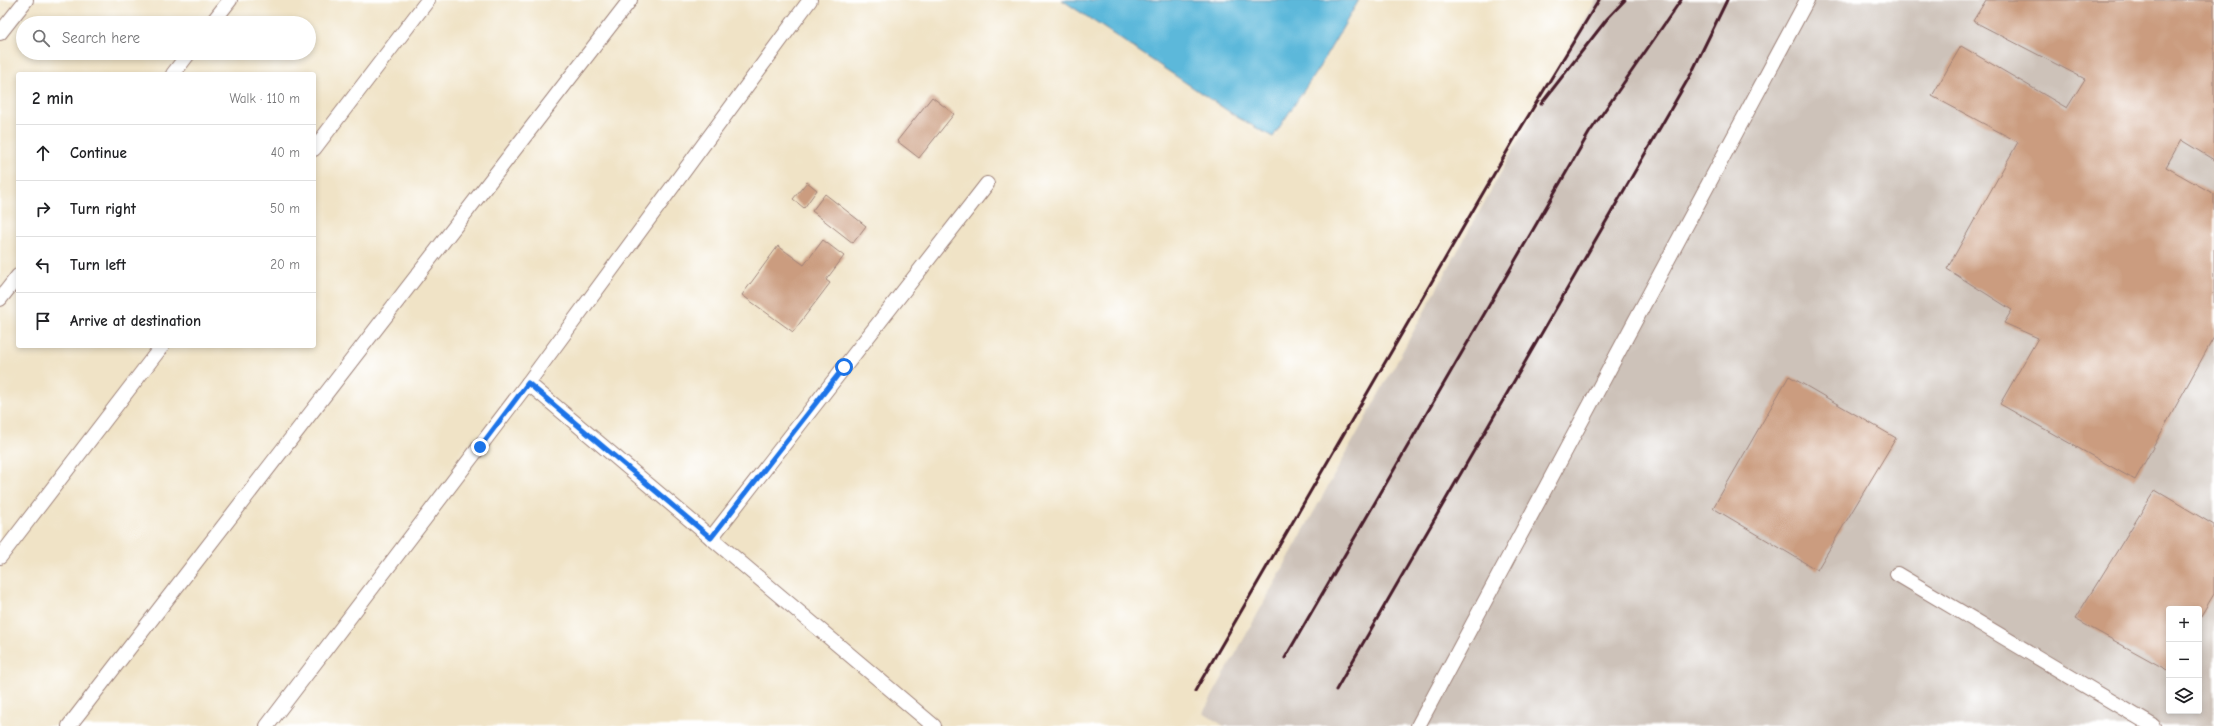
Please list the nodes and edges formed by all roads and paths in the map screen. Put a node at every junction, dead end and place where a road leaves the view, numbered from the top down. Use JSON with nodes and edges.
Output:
{"nodes":[{"id":1,"x":26,"y":0,"type":"edge"},
{"id":2,"x":230,"y":0,"type":"edge"},
{"id":3,"x":428,"y":0,"type":"edge"},
{"id":4,"x":630,"y":0,"type":"edge"},
{"id":5,"x":810,"y":0,"type":"edge"},
{"id":6,"x":1807,"y":0,"type":"edge"},
{"id":7,"x":217,"y":16,"type":"edge"},
{"id":8,"x":0,"y":33,"type":"edge"},
{"id":9,"x":184,"y":60,"type":"edge"},
{"id":10,"x":175,"y":72,"type":"edge"},
{"id":11,"x":316,"y":145,"type":"edge"},
{"id":12,"x":987,"y":184,"type":"dead end"},
{"id":13,"x":16,"y":279,"type":"edge"},
{"id":14,"x":0,"y":299,"type":"edge"},
{"id":15,"x":160,"y":348,"type":"edge"},
{"id":16,"x":528,"y":383,"type":"junction"},
{"id":17,"x":711,"y":538,"type":"junction"},
{"id":18,"x":0,"y":557,"type":"edge"},
{"id":19,"x":1897,"y":574,"type":"dead end"},
{"id":20,"x":68,"y":726,"type":"edge"},
{"id":21,"x":267,"y":726,"type":"edge"},
{"id":22,"x":934,"y":726,"type":"edge"},
{"id":23,"x":1418,"y":726,"type":"edge"},
{"id":24,"x":2153,"y":726,"type":"edge"}],
"edges":[{"from":1,"to":8,"type":"lane"},
{"from":2,"to":7,"type":"lane"},
{"from":3,"to":11,"type":"lane"},
{"from":4,"to":20,"type":"lane"},
{"from":5,"to":16,"type":"lane"},
{"from":6,"to":23,"type":"lane"},
{"from":9,"to":10,"type":"lane"},
{"from":12,"to":17,"type":"lane"},
{"from":13,"to":14,"type":"lane"},
{"from":15,"to":18,"type":"lane"},
{"from":16,"to":17,"type":"lane"},
{"from":16,"to":21,"type":"lane"},
{"from":17,"to":22,"type":"lane"},
{"from":19,"to":24,"type":"lane"}]}
